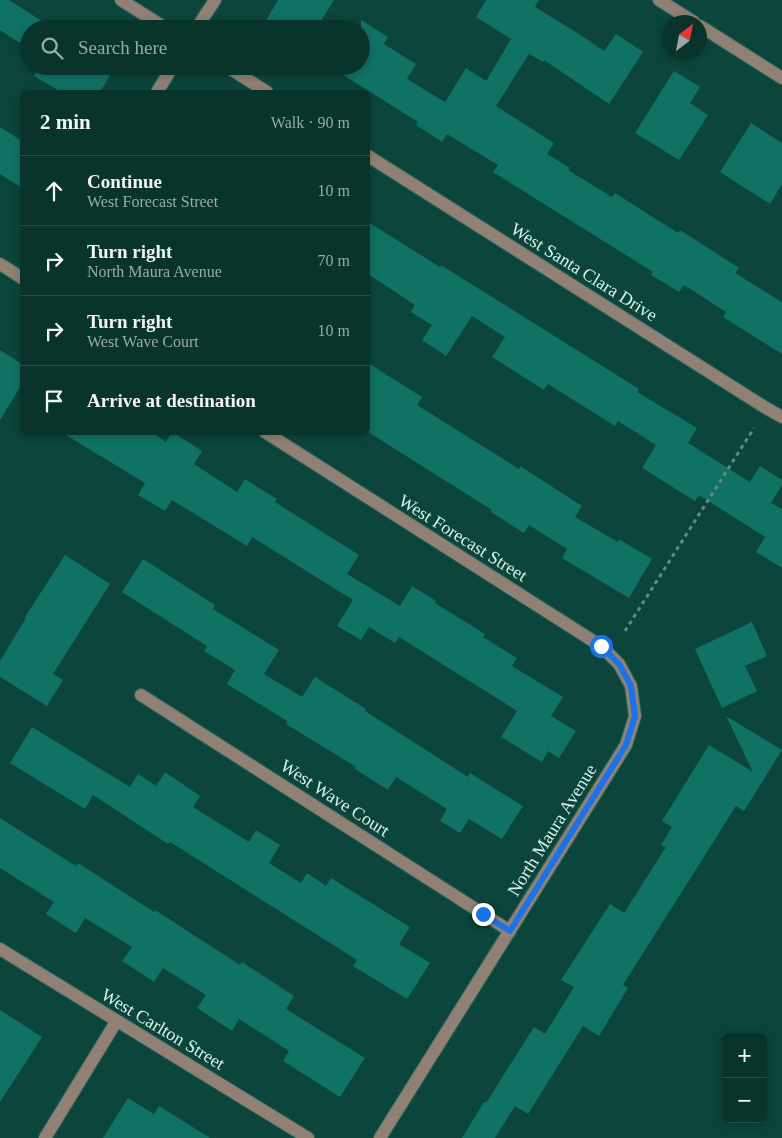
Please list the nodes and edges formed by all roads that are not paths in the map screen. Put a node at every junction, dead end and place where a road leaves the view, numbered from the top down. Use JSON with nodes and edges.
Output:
{"nodes":[{"id":1,"x":121,"y":0,"type":"edge"},
{"id":2,"x":214,"y":0,"type":"edge"},
{"id":3,"x":659,"y":0,"type":"edge"},
{"id":4,"x":683,"y":15,"type":"edge"},
{"id":5,"x":153,"y":20,"type":"edge"},
{"id":6,"x":202,"y":20,"type":"edge"},
{"id":7,"x":707,"y":30,"type":"edge"},
{"id":8,"x":167,"y":75,"type":"edge"},
{"id":9,"x":240,"y":75,"type":"edge"},
{"id":10,"x":782,"y":78,"type":"edge"},
{"id":11,"x":157,"y":90,"type":"edge"},
{"id":12,"x":264,"y":90,"type":"edge"},
{"id":13,"x":370,"y":157,"type":"edge"},
{"id":14,"x":0,"y":264,"type":"edge"},
{"id":15,"x":20,"y":277,"type":"edge"},
{"id":16,"x":782,"y":417,"type":"edge"},
{"id":17,"x":270,"y":435,"type":"edge"},
{"id":18,"x":631,"y":686,"type":"joint"},
{"id":19,"x":141,"y":695,"type":"dead end"},
{"id":20,"x":510,"y":931,"type":"junction"},
{"id":21,"x":0,"y":949,"type":"edge"},
{"id":22,"x":116,"y":1022,"type":"junction"},
{"id":23,"x":45,"y":1138,"type":"edge"},
{"id":24,"x":308,"y":1138,"type":"edge"},
{"id":25,"x":380,"y":1138,"type":"edge"}],
"edges":[{"from":1,"to":5,"type":"street"},
{"from":2,"to":6,"type":"street"},
{"from":3,"to":4,"type":"street"},
{"from":7,"to":10,"type":"street"},
{"from":8,"to":11,"type":"street"},
{"from":9,"to":12,"type":"street"},
{"from":13,"to":16,"type":"street","name":"West Santa Clara Drive"},
{"from":14,"to":15,"type":"street"},
{"from":17,"to":18,"type":"street","name":"West Forecast Street"},
{"from":18,"to":20,"type":"street","name":"North Maura Avenue"},
{"from":19,"to":20,"type":"street","name":"West Wave Court"},
{"from":20,"to":25,"type":"street","name":"North Maura Avenue"},
{"from":21,"to":22,"type":"street","name":"West Carlton Street"},
{"from":22,"to":23,"type":"street"},
{"from":22,"to":24,"type":"street","name":"West Carlton Street"}]}
